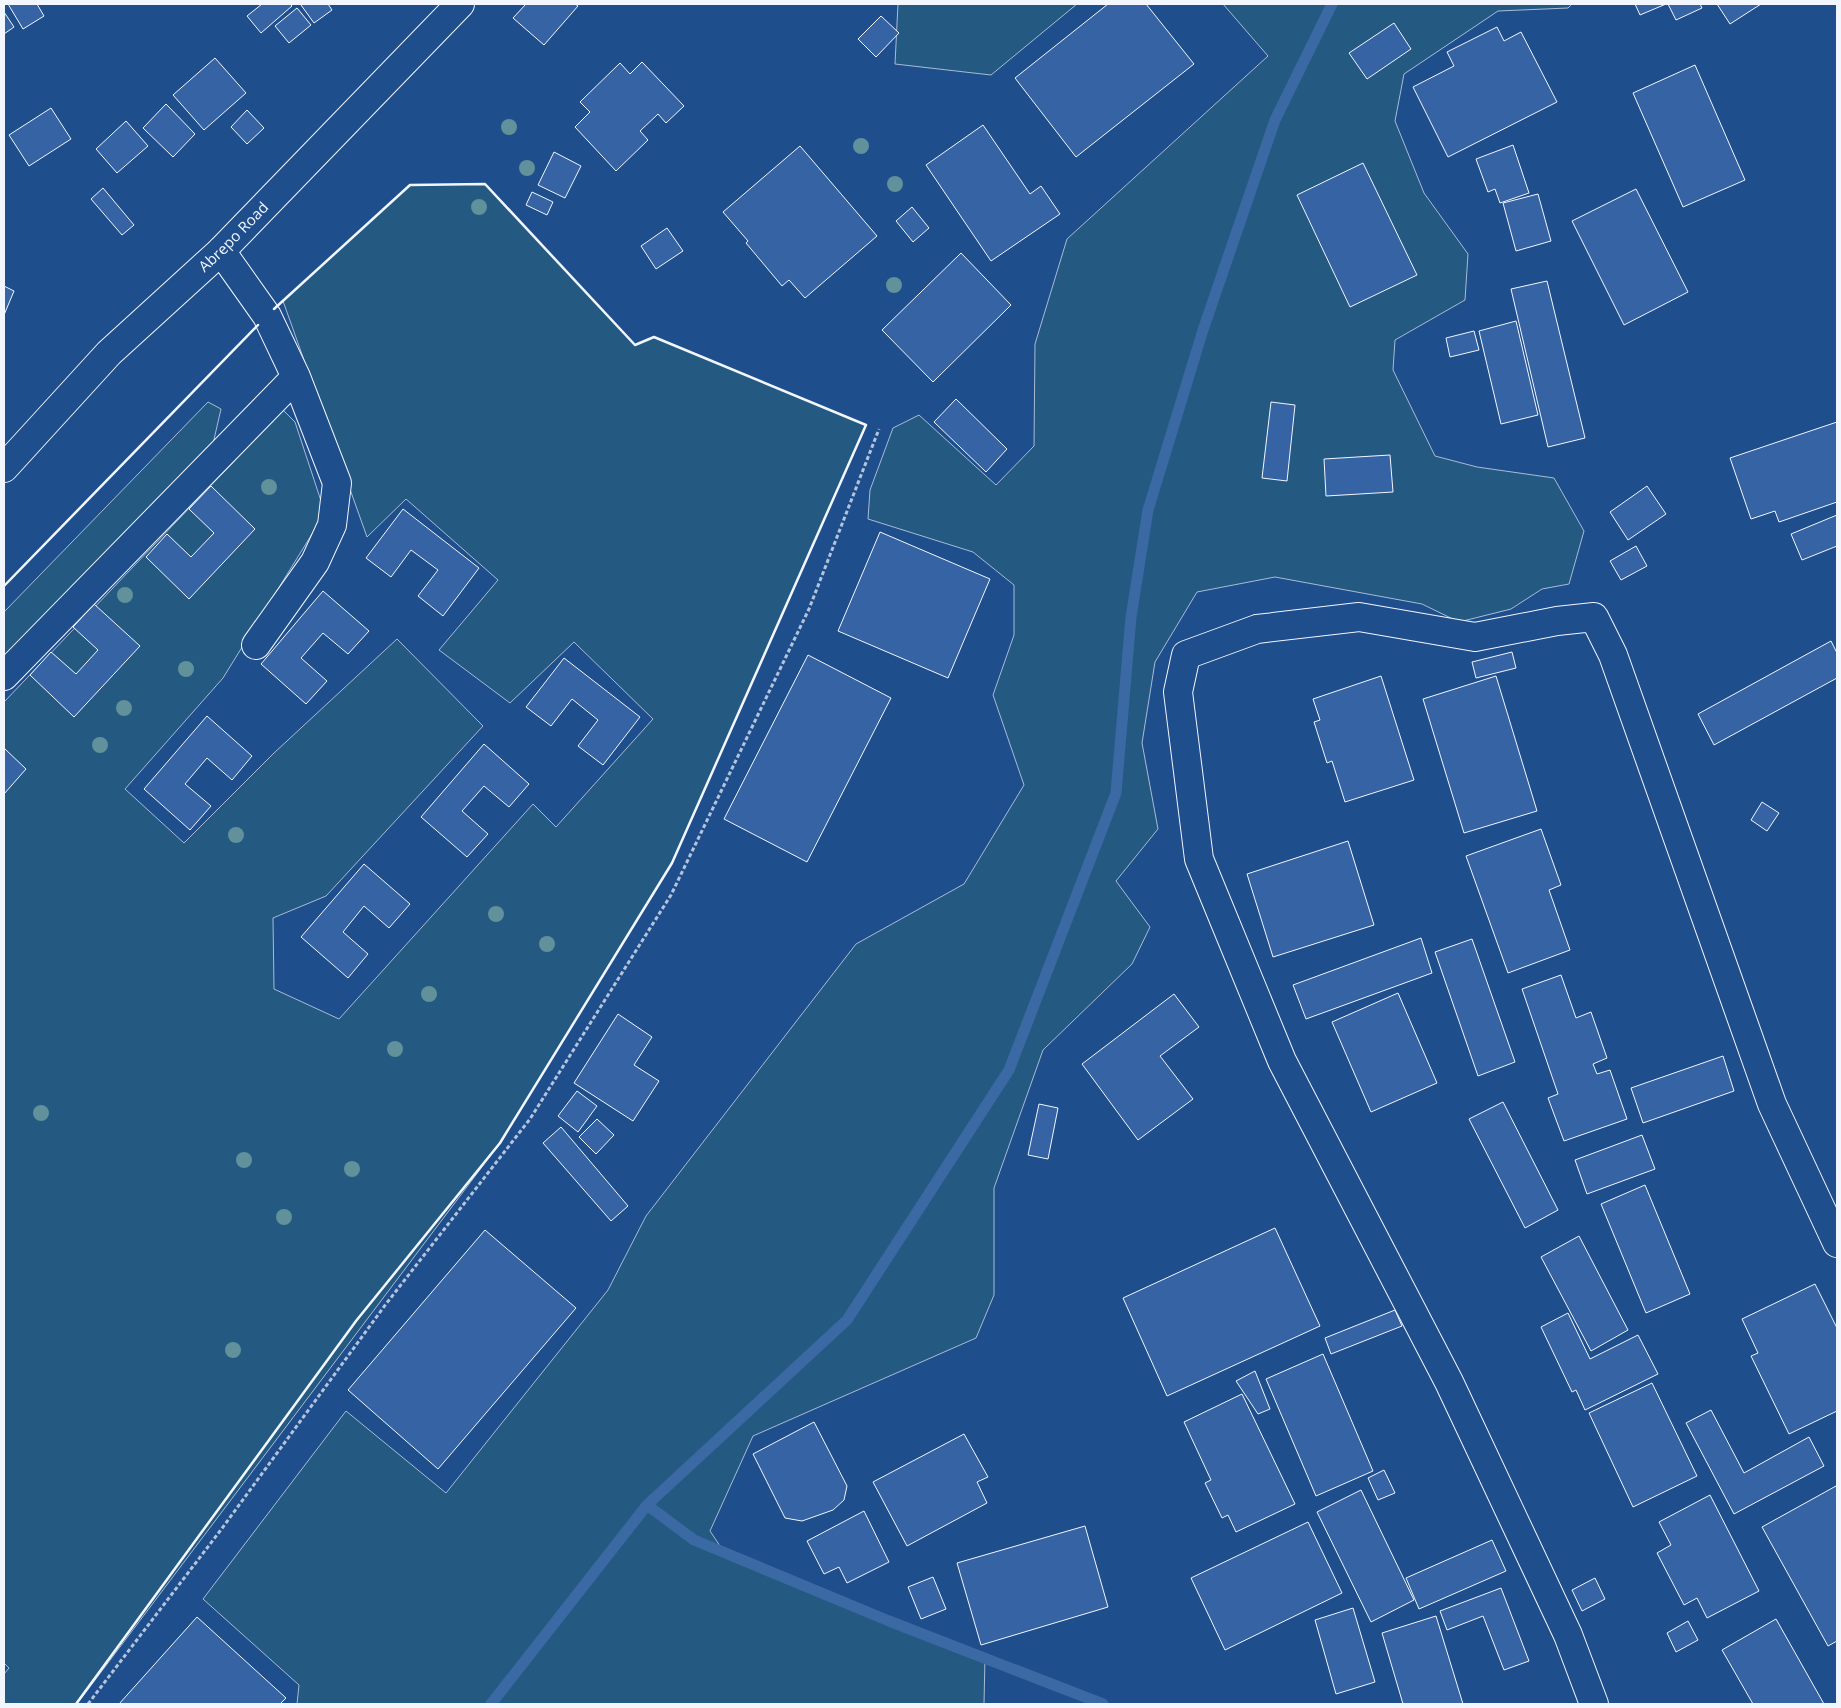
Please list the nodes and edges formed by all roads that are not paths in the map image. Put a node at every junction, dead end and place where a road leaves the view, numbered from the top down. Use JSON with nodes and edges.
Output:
{"nodes":[{"id":1,"x":458,"y":5,"type":"edge"},
{"id":2,"x":221,"y":251,"type":"junction"},
{"id":3,"x":296,"y":377,"type":"junction"},
{"id":4,"x":4,"y":468,"type":"edge"},
{"id":5,"x":256,"y":645,"type":"dead end"},
{"id":6,"x":4,"y":676,"type":"edge"},
{"id":7,"x":1837,"y":1243,"type":"edge"},
{"id":8,"x":1594,"y":1704,"type":"edge"}],
"edges":[{"from":1,"to":2,"type":"street","name":"Abrepo Road"},
{"from":2,"to":3,"type":"street"},
{"from":2,"to":4,"type":"street","name":"Abrepo Road"},
{"from":3,"to":5,"type":"street"},
{"from":3,"to":6,"type":"street"},
{"from":7,"to":8,"type":"street"}]}
